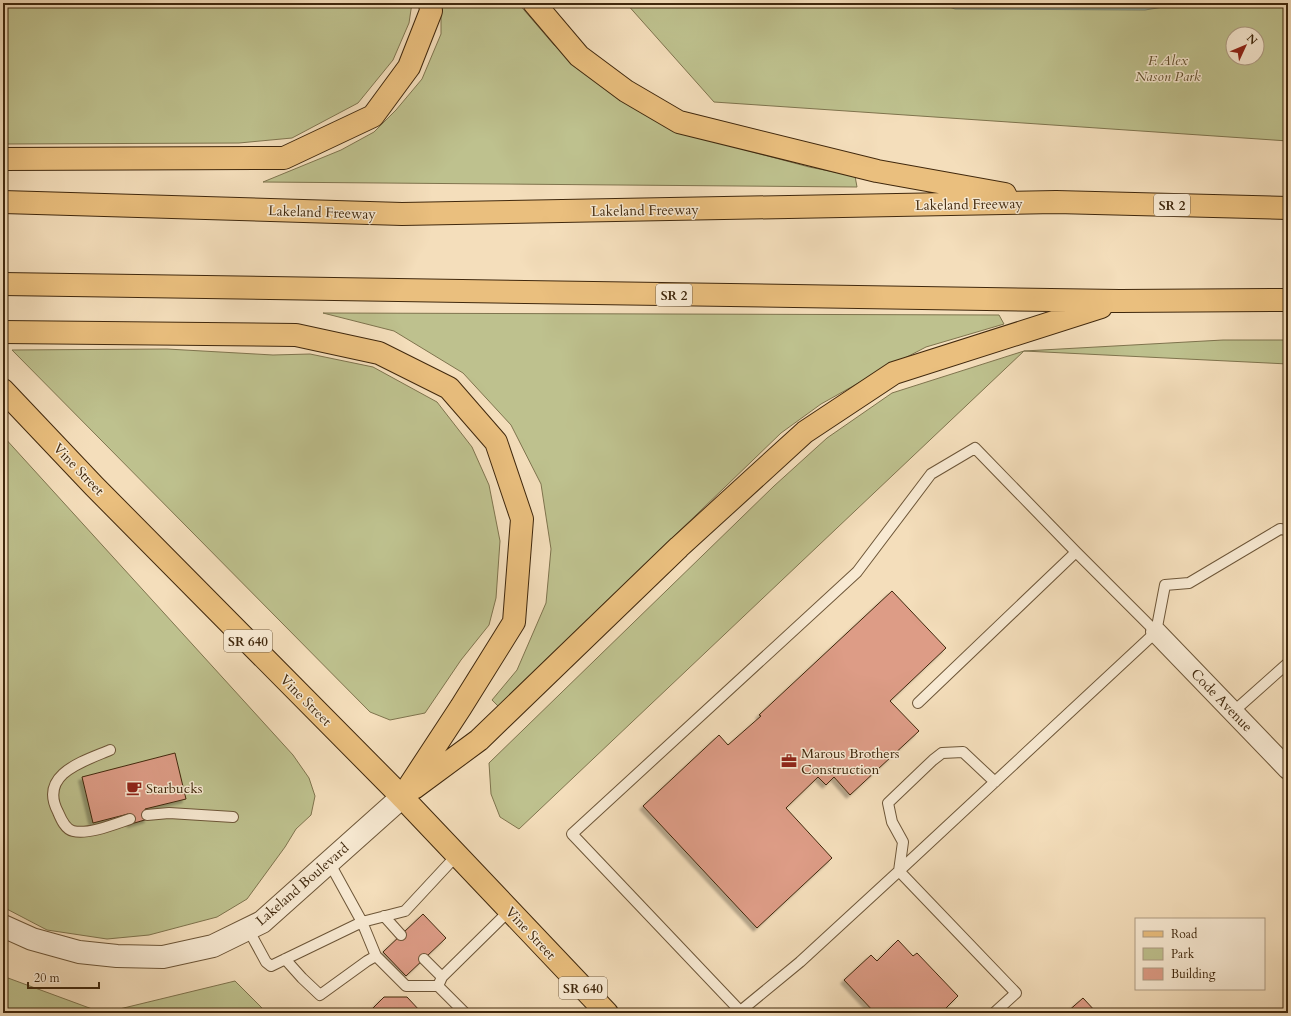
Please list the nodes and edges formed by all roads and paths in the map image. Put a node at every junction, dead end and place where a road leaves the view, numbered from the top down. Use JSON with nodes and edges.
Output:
{"nodes":[{"id":1,"x":430,"y":3,"type":"edge"},
{"id":2,"x":534,"y":3,"type":"edge"},
{"id":3,"x":3,"y":159,"type":"edge"},
{"id":4,"x":3,"y":202,"type":"edge"},
{"id":5,"x":1056,"y":202,"type":"junction"},
{"id":6,"x":1288,"y":208,"type":"edge"},
{"id":7,"x":3,"y":284,"type":"edge"},
{"id":8,"x":1288,"y":300,"type":"edge"},
{"id":9,"x":1120,"y":301,"type":"junction"},
{"id":10,"x":3,"y":332,"type":"edge"},
{"id":11,"x":3,"y":390,"type":"edge"},
{"id":12,"x":1288,"y":530,"type":"edge"},
{"id":13,"x":1076,"y":552,"type":"junction"},
{"id":14,"x":1156,"y":632,"type":"junction"},
{"id":15,"x":1288,"y":663,"type":"edge"},
{"id":16,"x":918,"y":703,"type":"dead end"},
{"id":17,"x":1233,"y":712,"type":"junction"},
{"id":18,"x":110,"y":750,"type":"dead end"},
{"id":19,"x":1288,"y":769,"type":"edge"},
{"id":20,"x":995,"y":782,"type":"junction"},
{"id":21,"x":402,"y":797,"type":"junction"},
{"id":22,"x":147,"y":815,"type":"dead end"},
{"id":23,"x":233,"y":817,"type":"dead end"},
{"id":24,"x":130,"y":819,"type":"dead end"},
{"id":25,"x":457,"y":855,"type":"junction"},
{"id":26,"x":328,"y":862,"type":"junction"},
{"id":27,"x":898,"y":871,"type":"junction"},
{"id":28,"x":510,"y":910,"type":"junction"},
{"id":29,"x":384,"y":916,"type":"junction"},
{"id":30,"x":362,"y":922,"type":"junction"},
{"id":31,"x":3,"y":926,"type":"edge"},
{"id":32,"x":248,"y":929,"type":"junction"},
{"id":33,"x":401,"y":935,"type":"dead end"},
{"id":34,"x":376,"y":956,"type":"junction"},
{"id":35,"x":285,"y":959,"type":"junction"},
{"id":36,"x":424,"y":959,"type":"dead end"},
{"id":37,"x":440,"y":982,"type":"junction"},
{"id":38,"x":602,"y":1011,"type":"edge"},
{"id":39,"x":740,"y":1012,"type":"edge"},
{"id":40,"x":465,"y":1013,"type":"edge"},
{"id":41,"x":994,"y":1013,"type":"edge"}],
"edges":[{"from":1,"to":3,"type":"main road"},
{"from":2,"to":5,"type":"main road"},
{"from":4,"to":5,"type":"main road","name":"Lakeland Freeway","number":"SR 2"},
{"from":5,"to":6,"type":"main road","name":"Lakeland Freeway","number":"SR 2"},
{"from":7,"to":9,"type":"main road","number":"SR 2"},
{"from":8,"to":9,"type":"main road","number":"SR 2"},
{"from":9,"to":21,"type":"main road"},
{"from":10,"to":21,"type":"main road"},
{"from":11,"to":21,"type":"main road","name":"Vine Street","number":"SR 640"},
{"from":12,"to":14,"type":"lane"},
{"from":13,"to":14,"type":"lane"},
{"from":13,"to":16,"type":"lane"},
{"from":13,"to":39,"type":"lane"},
{"from":14,"to":17,"type":"street","name":"Code Avenue"},
{"from":14,"to":20,"type":"lane"},
{"from":15,"to":17,"type":"lane"},
{"from":17,"to":19,"type":"street","name":"Code Avenue"},
{"from":18,"to":24,"type":"lane"},
{"from":20,"to":27,"type":"lane"},
{"from":20,"to":27,"type":"lane"},
{"from":21,"to":25,"type":"main road","name":"Vine Street","number":"SR 640"},
{"from":21,"to":26,"type":"street","name":"Lakeland Boulevard"},
{"from":22,"to":23,"type":"lane"},
{"from":25,"to":28,"type":"main road","name":"Vine Street","number":"SR 640"},
{"from":25,"to":29,"type":"lane"},
{"from":26,"to":30,"type":"lane"},
{"from":26,"to":32,"type":"street","name":"Lakeland Boulevard"},
{"from":27,"to":39,"type":"lane"},
{"from":27,"to":41,"type":"lane"},
{"from":28,"to":37,"type":"lane"},
{"from":28,"to":38,"type":"main road","name":"Vine Street","number":"SR 640"},
{"from":29,"to":30,"type":"lane"},
{"from":29,"to":33,"type":"lane"},
{"from":30,"to":34,"type":"lane"},
{"from":30,"to":35,"type":"lane"},
{"from":31,"to":32,"type":"street","name":"Lakeland Boulevard"},
{"from":32,"to":35,"type":"lane"},
{"from":34,"to":35,"type":"lane"},
{"from":34,"to":37,"type":"lane"},
{"from":36,"to":37,"type":"lane"},
{"from":37,"to":40,"type":"lane"}]}
